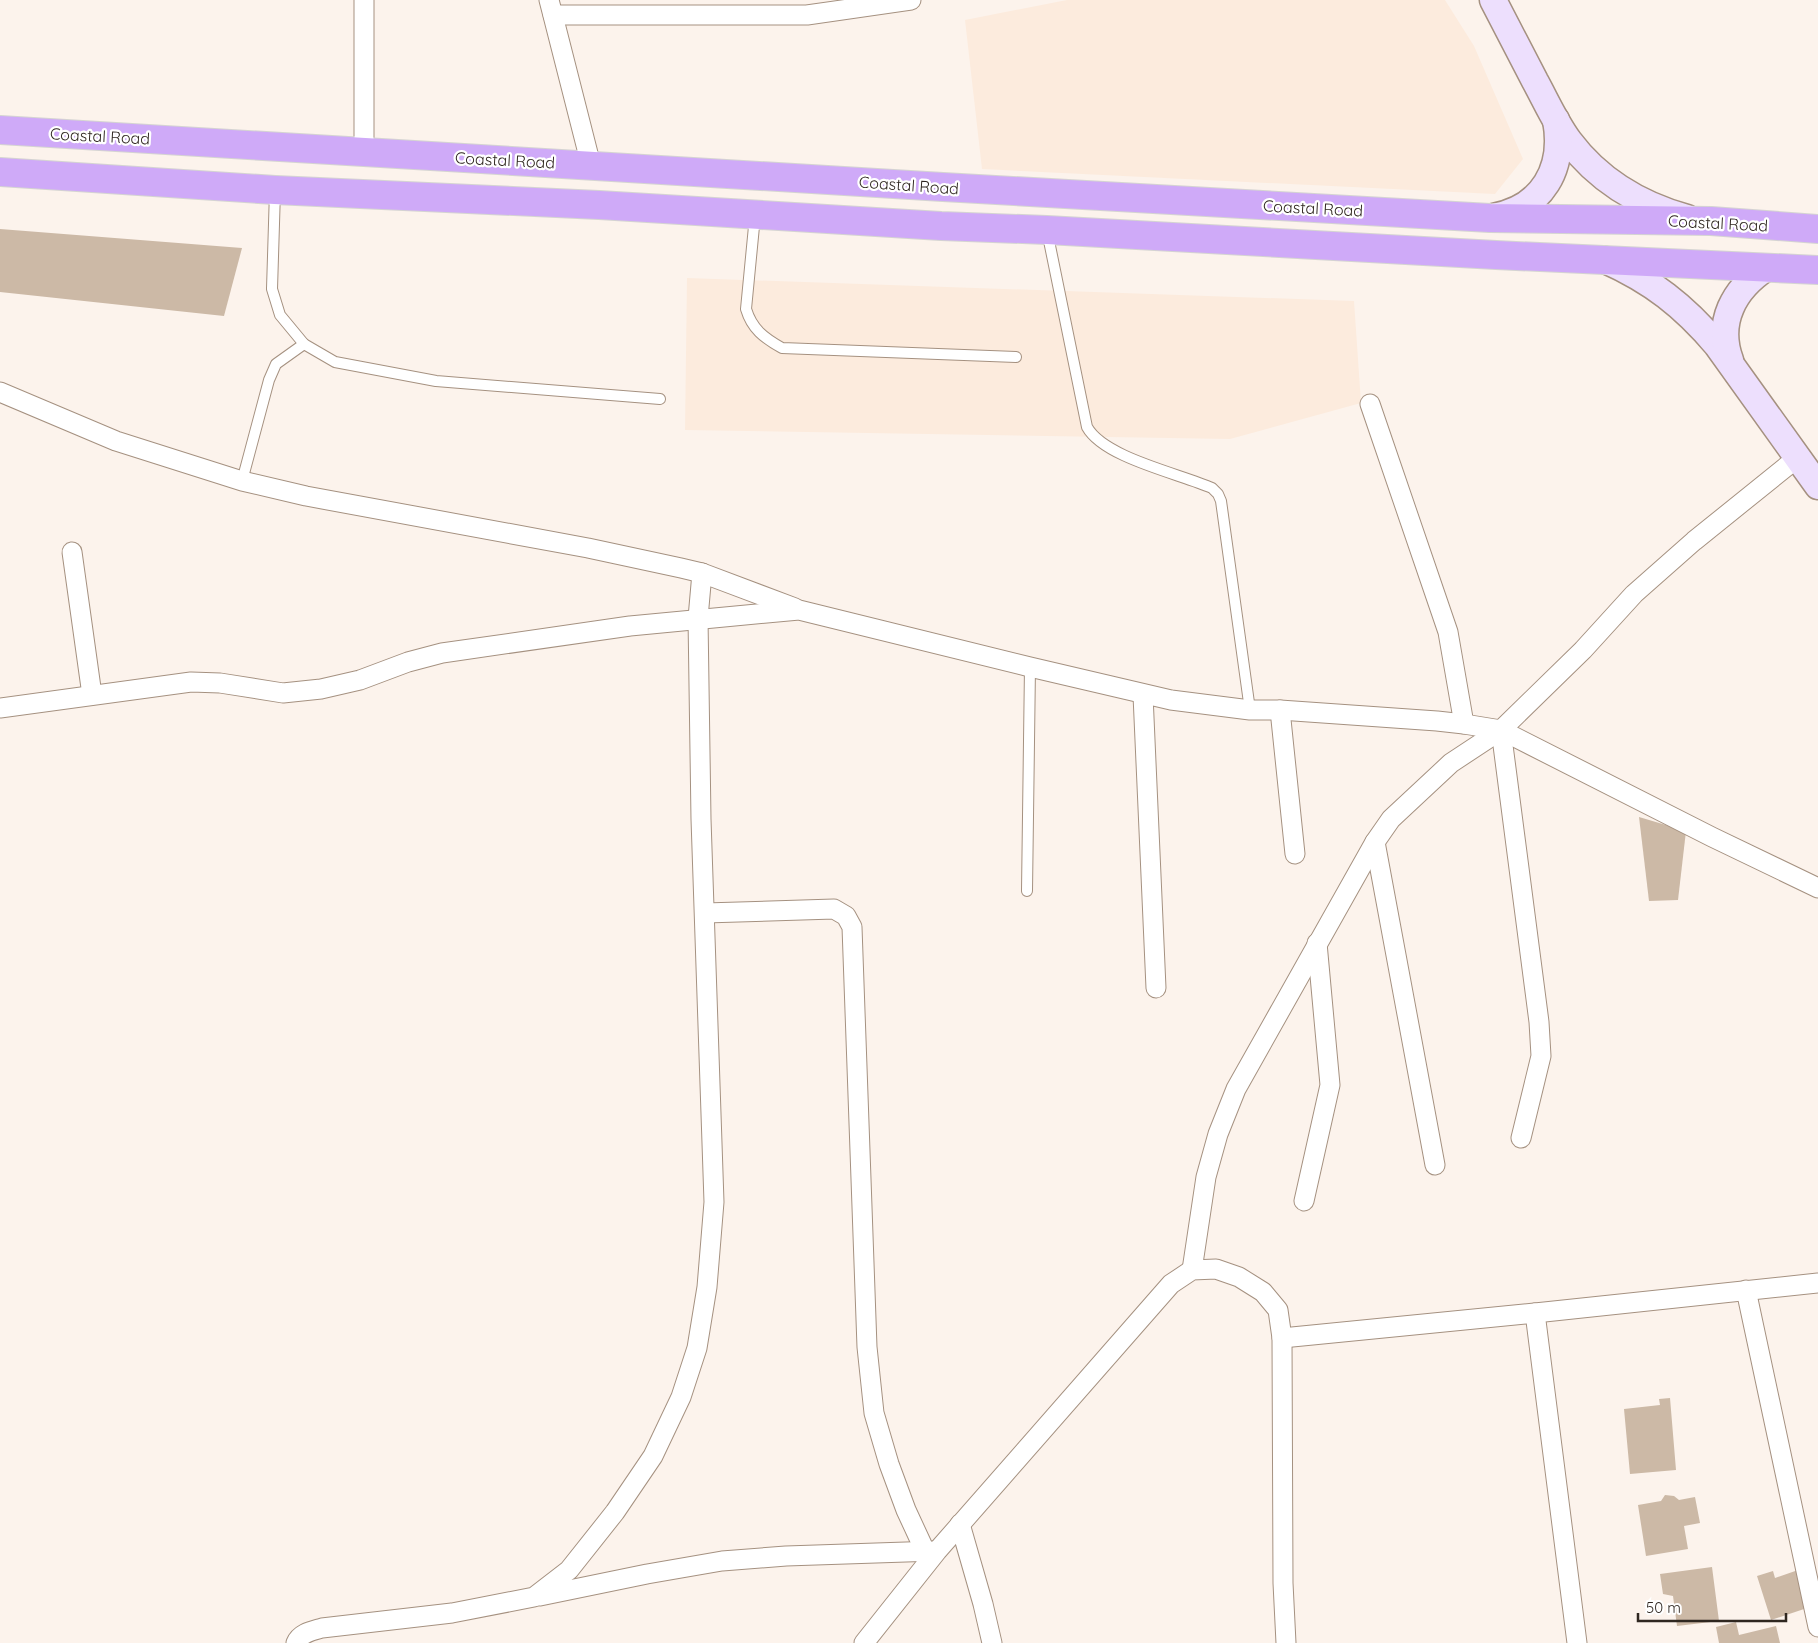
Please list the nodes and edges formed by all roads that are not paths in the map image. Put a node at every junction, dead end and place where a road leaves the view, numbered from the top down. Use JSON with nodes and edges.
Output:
{"nodes":[{"id":1,"x":364,"y":0,"type":"edge"},
{"id":2,"x":911,"y":0,"type":"edge"},
{"id":3,"x":1493,"y":0,"type":"edge"},
{"id":4,"x":551,"y":8,"type":"edge"},
{"id":5,"x":1555,"y":119,"type":"junction"},
{"id":6,"x":0,"y":130,"type":"edge"},
{"id":7,"x":364,"y":151,"type":"junction"},
{"id":8,"x":591,"y":165,"type":"junction"},
{"id":9,"x":0,"y":172,"type":"edge"},
{"id":10,"x":275,"y":190,"type":"junction"},
{"id":11,"x":755,"y":215,"type":"junction"},
{"id":12,"x":1490,"y":218,"type":"junction"},
{"id":13,"x":1711,"y":221,"type":"junction"},
{"id":14,"x":1818,"y":229,"type":"edge"},
{"id":15,"x":1047,"y":230,"type":"junction"},
{"id":16,"x":1605,"y":260,"type":"junction"},
{"id":17,"x":1766,"y":268,"type":"junction"},
{"id":18,"x":1818,"y":270,"type":"edge"},
{"id":19,"x":304,"y":344,"type":"junction"},
{"id":20,"x":1016,"y":357,"type":"dead end"},
{"id":21,"x":1733,"y":368,"type":"junction"},
{"id":22,"x":0,"y":392,"type":"edge"},
{"id":23,"x":660,"y":399,"type":"dead end"},
{"id":24,"x":1370,"y":404,"type":"dead end"},
{"id":25,"x":1797,"y":458,"type":"junction"},
{"id":26,"x":242,"y":481,"type":"junction"},
{"id":27,"x":1818,"y":486,"type":"edge"},
{"id":28,"x":72,"y":552,"type":"dead end"},
{"id":29,"x":702,"y":573,"type":"junction"},
{"id":30,"x":798,"y":610,"type":"junction"},
{"id":31,"x":698,"y":618,"type":"junction"},
{"id":32,"x":1030,"y":667,"type":"junction"},
{"id":33,"x":92,"y":695,"type":"junction"},
{"id":34,"x":1143,"y":695,"type":"junction"},
{"id":35,"x":0,"y":708,"type":"edge"},
{"id":36,"x":1250,"y":710,"type":"junction"},
{"id":37,"x":1280,"y":710,"type":"junction"},
{"id":38,"x":1464,"y":724,"type":"junction"},
{"id":39,"x":1501,"y":730,"type":"junction"},
{"id":40,"x":1375,"y":842,"type":"junction"},
{"id":41,"x":1296,"y":854,"type":"dead end"},
{"id":42,"x":1818,"y":888,"type":"edge"},
{"id":43,"x":1027,"y":892,"type":"dead end"},
{"id":44,"x":705,"y":913,"type":"junction"},
{"id":45,"x":1317,"y":943,"type":"junction"},
{"id":46,"x":1156,"y":988,"type":"dead end"},
{"id":47,"x":1521,"y":1138,"type":"dead end"},
{"id":48,"x":1435,"y":1165,"type":"dead end"},
{"id":49,"x":1304,"y":1201,"type":"dead end"},
{"id":50,"x":1192,"y":1270,"type":"junction"},
{"id":51,"x":1818,"y":1283,"type":"edge"},
{"id":52,"x":1746,"y":1290,"type":"junction"},
{"id":53,"x":1536,"y":1313,"type":"junction"},
{"id":54,"x":1282,"y":1338,"type":"junction"},
{"id":55,"x":960,"y":1524,"type":"junction"},
{"id":56,"x":931,"y":1551,"type":"junction"},
{"id":57,"x":534,"y":1597,"type":"junction"},
{"id":58,"x":1818,"y":1627,"type":"edge"},
{"id":59,"x":296,"y":1643,"type":"edge"},
{"id":60,"x":864,"y":1643,"type":"edge"},
{"id":61,"x":992,"y":1643,"type":"edge"},
{"id":62,"x":1286,"y":1643,"type":"edge"},
{"id":63,"x":1577,"y":1643,"type":"edge"}],
"edges":[{"from":1,"to":7,"type":"street"},
{"from":2,"to":4,"type":"street"},
{"from":3,"to":5,"type":"main road"},
{"from":4,"to":8,"type":"street"},
{"from":5,"to":12,"type":"main road"},
{"from":5,"to":13,"type":"main road"},
{"from":6,"to":7,"type":"highway","name":"Coastal Road"},
{"from":7,"to":8,"type":"highway","name":"Coastal Road"},
{"from":8,"to":12,"type":"highway","name":"Coastal Road"},
{"from":9,"to":10,"type":"highway"},
{"from":10,"to":11,"type":"highway"},
{"from":10,"to":19,"type":"lane"},
{"from":11,"to":15,"type":"highway"},
{"from":11,"to":20,"type":"lane"},
{"from":12,"to":13,"type":"highway","name":"Coastal Road"},
{"from":13,"to":14,"type":"highway","name":"Coastal Road"},
{"from":15,"to":16,"type":"highway"},
{"from":15,"to":36,"type":"lane"},
{"from":16,"to":17,"type":"highway"},
{"from":16,"to":21,"type":"main road"},
{"from":17,"to":18,"type":"highway"},
{"from":17,"to":21,"type":"main road"},
{"from":19,"to":23,"type":"lane"},
{"from":19,"to":26,"type":"lane"},
{"from":21,"to":25,"type":"main road"},
{"from":22,"to":26,"type":"street"},
{"from":24,"to":38,"type":"street"},
{"from":25,"to":27,"type":"main road"},
{"from":25,"to":39,"type":"street"},
{"from":26,"to":29,"type":"street"},
{"from":28,"to":33,"type":"street"},
{"from":29,"to":30,"type":"street"},
{"from":29,"to":31,"type":"street"},
{"from":30,"to":31,"type":"street"},
{"from":30,"to":32,"type":"street"},
{"from":31,"to":33,"type":"street"},
{"from":31,"to":44,"type":"street"},
{"from":32,"to":34,"type":"street"},
{"from":32,"to":43,"type":"lane"},
{"from":33,"to":35,"type":"street"},
{"from":34,"to":36,"type":"street"},
{"from":34,"to":46,"type":"street"},
{"from":36,"to":37,"type":"street"},
{"from":37,"to":38,"type":"street"},
{"from":37,"to":41,"type":"street"},
{"from":38,"to":39,"type":"street"},
{"from":39,"to":40,"type":"street"},
{"from":39,"to":42,"type":"street"},
{"from":39,"to":47,"type":"street"},
{"from":40,"to":45,"type":"street"},
{"from":40,"to":48,"type":"street"},
{"from":44,"to":56,"type":"street"},
{"from":44,"to":57,"type":"street"},
{"from":45,"to":49,"type":"street"},
{"from":45,"to":50,"type":"street"},
{"from":50,"to":54,"type":"street"},
{"from":50,"to":55,"type":"street"},
{"from":51,"to":52,"type":"street"},
{"from":52,"to":53,"type":"street"},
{"from":52,"to":58,"type":"street"},
{"from":53,"to":54,"type":"street"},
{"from":53,"to":63,"type":"street"},
{"from":54,"to":62,"type":"street"},
{"from":55,"to":56,"type":"street"},
{"from":55,"to":61,"type":"street"},
{"from":56,"to":57,"type":"street"},
{"from":56,"to":60,"type":"street"},
{"from":57,"to":59,"type":"street"}]}
